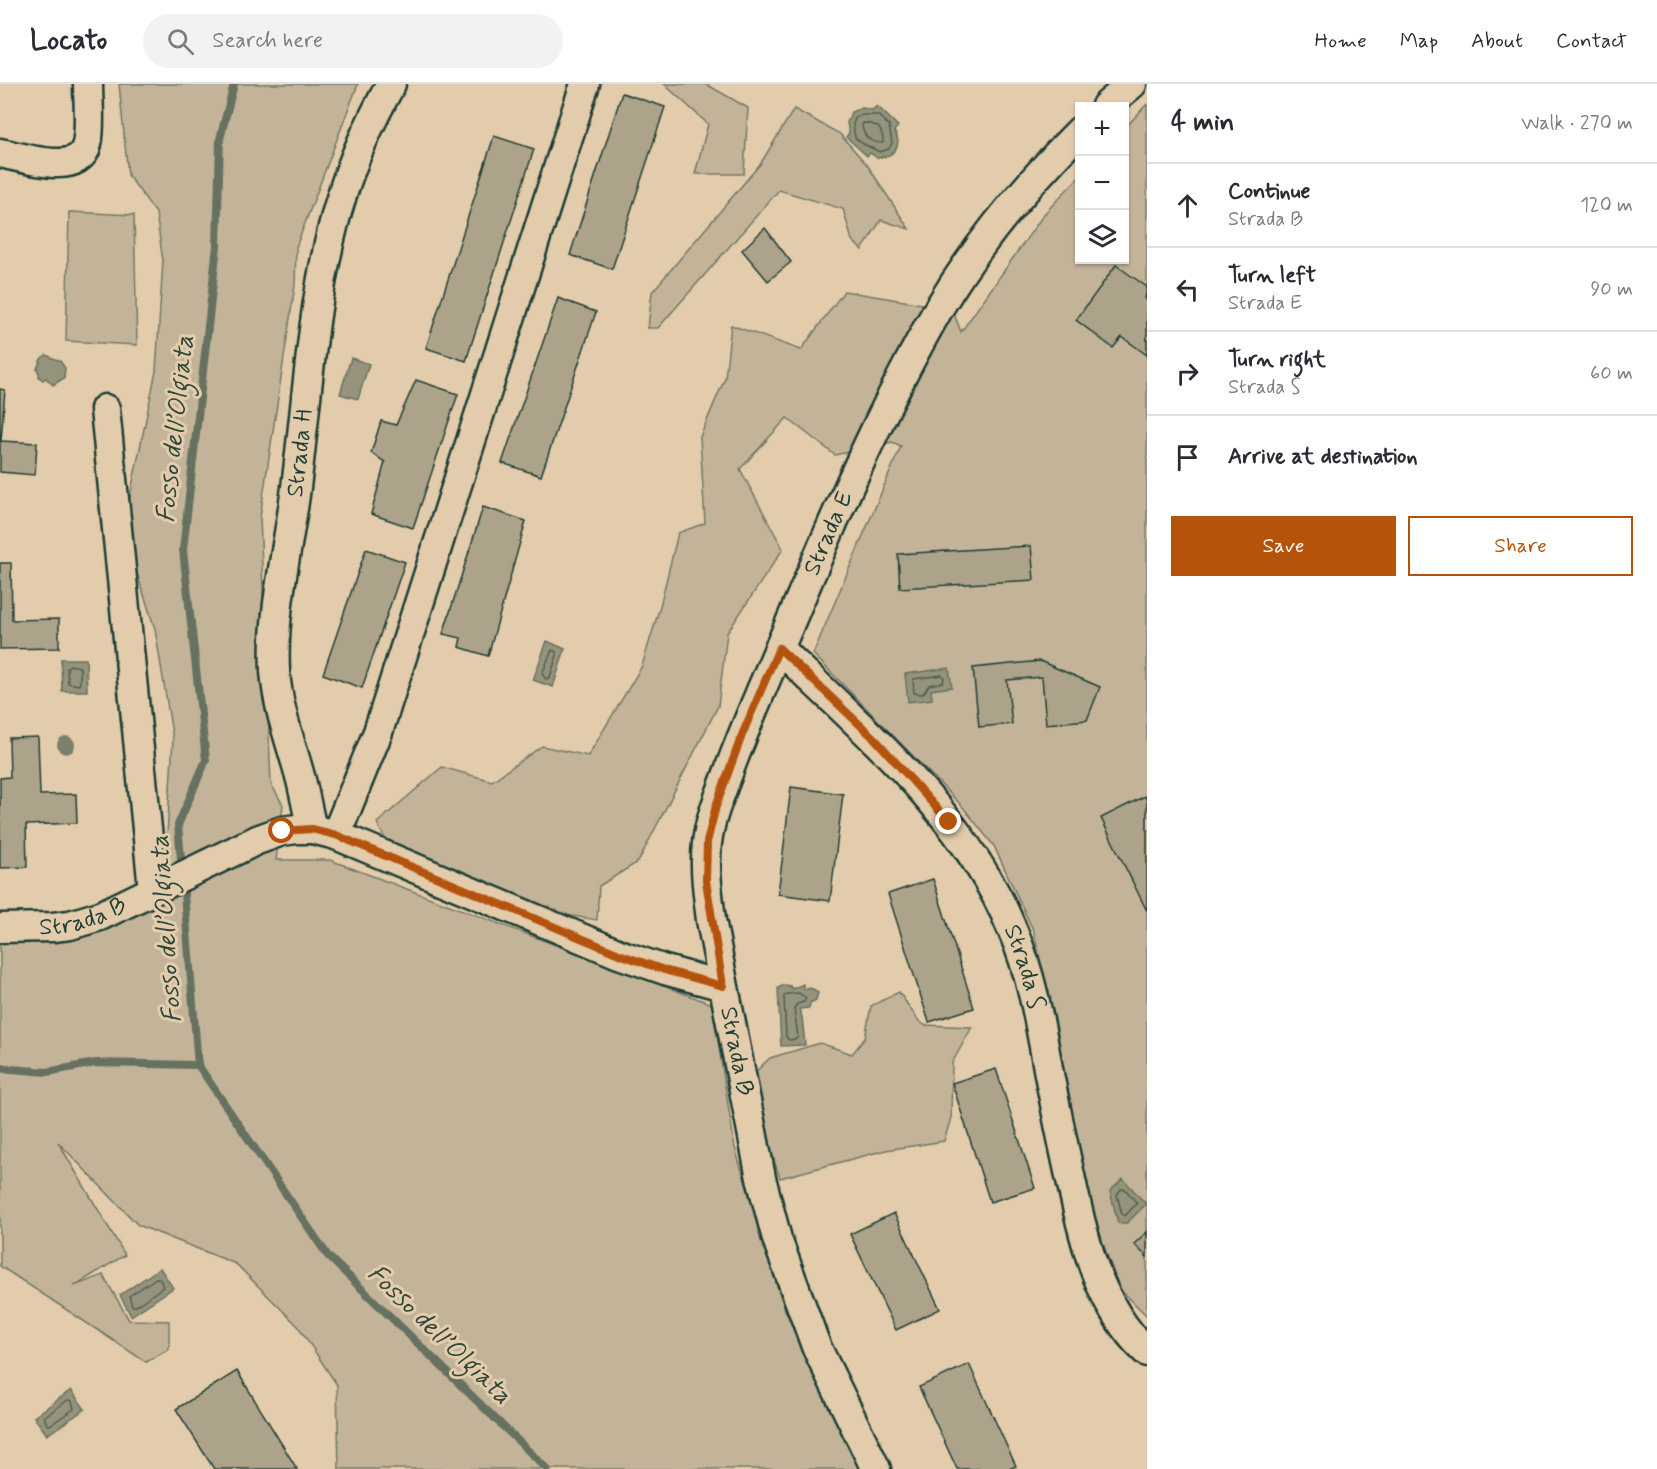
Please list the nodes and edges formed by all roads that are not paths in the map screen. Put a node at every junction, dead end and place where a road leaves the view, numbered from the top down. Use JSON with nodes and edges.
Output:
{"nodes":[{"id":1,"x":88,"y":84,"type":"edge"},
{"id":2,"x":391,"y":84,"type":"edge"},
{"id":3,"x":585,"y":84,"type":"edge"},
{"id":4,"x":1132,"y":84,"type":"edge"},
{"id":5,"x":1111,"y":102,"type":"edge"},
{"id":6,"x":1075,"y":136,"type":"edge"},
{"id":7,"x":0,"y":153,"type":"edge"},
{"id":8,"x":105,"y":409,"type":"dead end"},
{"id":9,"x":779,"y":648,"type":"junction"},
{"id":10,"x":324,"y":832,"type":"junction"},
{"id":11,"x":173,"y":880,"type":"junction"},
{"id":12,"x":0,"y":928,"type":"edge"},
{"id":13,"x":723,"y":986,"type":"junction"},
{"id":14,"x":1147,"y":1352,"type":"edge"},
{"id":15,"x":876,"y":1469,"type":"edge"}],
"edges":[{"from":1,"to":7,"type":"street"},
{"from":2,"to":10,"type":"street","name":"Strada H"},
{"from":3,"to":10,"type":"street"},
{"from":4,"to":5,"type":"street"},
{"from":6,"to":9,"type":"street","name":"Strada E"},
{"from":8,"to":11,"type":"street"},
{"from":9,"to":13,"type":"street","name":"Strada E"},
{"from":9,"to":14,"type":"street","name":"Strada S"},
{"from":10,"to":11,"type":"street","name":"Strada B"},
{"from":10,"to":13,"type":"street","name":"Strada B"},
{"from":11,"to":12,"type":"street","name":"Strada B"},
{"from":13,"to":15,"type":"street","name":"Strada B"}]}
